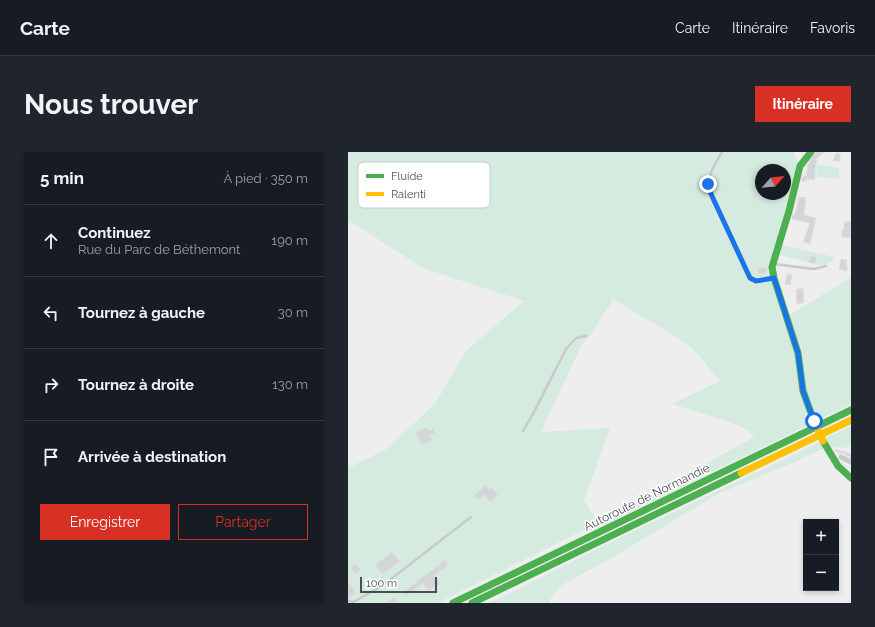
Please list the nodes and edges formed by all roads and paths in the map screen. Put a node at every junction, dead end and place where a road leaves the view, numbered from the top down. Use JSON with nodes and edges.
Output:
{"nodes":[{"id":1,"x":722,"y":152,"type":"edge"},
{"id":2,"x":811,"y":152,"type":"edge"},
{"id":3,"x":773,"y":264,"type":"junction"},
{"id":4,"x":826,"y":266,"type":"dead end"},
{"id":5,"x":774,"y":278,"type":"junction"},
{"id":6,"x":586,"y":336,"type":"dead end"},
{"id":7,"x":851,"y":410,"type":"edge"},
{"id":8,"x":851,"y":420,"type":"edge"},
{"id":9,"x":523,"y":432,"type":"dead end"},
{"id":10,"x":841,"y":457,"type":"dead end"},
{"id":11,"x":851,"y":462,"type":"edge"},
{"id":12,"x":851,"y":478,"type":"edge"},
{"id":13,"x":471,"y":517,"type":"dead end"},
{"id":14,"x":348,"y":601,"type":"edge"},
{"id":15,"x":453,"y":603,"type":"edge"},
{"id":16,"x":472,"y":603,"type":"edge"}],
"edges":[{"from":1,"to":5,"type":"lane"},
{"from":2,"to":3,"type":"main road"},
{"from":3,"to":4,"type":"lane"},
{"from":3,"to":5,"type":"main road"},
{"from":5,"to":12,"type":"main road","bridge":true},
{"from":6,"to":9,"type":"lane"},
{"from":7,"to":15,"type":"main road","name":"Autoroute de Normandie"},
{"from":8,"to":16,"type":"main road","name":"Autoroute de Normandie"},
{"from":10,"to":11,"type":"street"},
{"from":13,"to":14,"type":"lane"}]}
